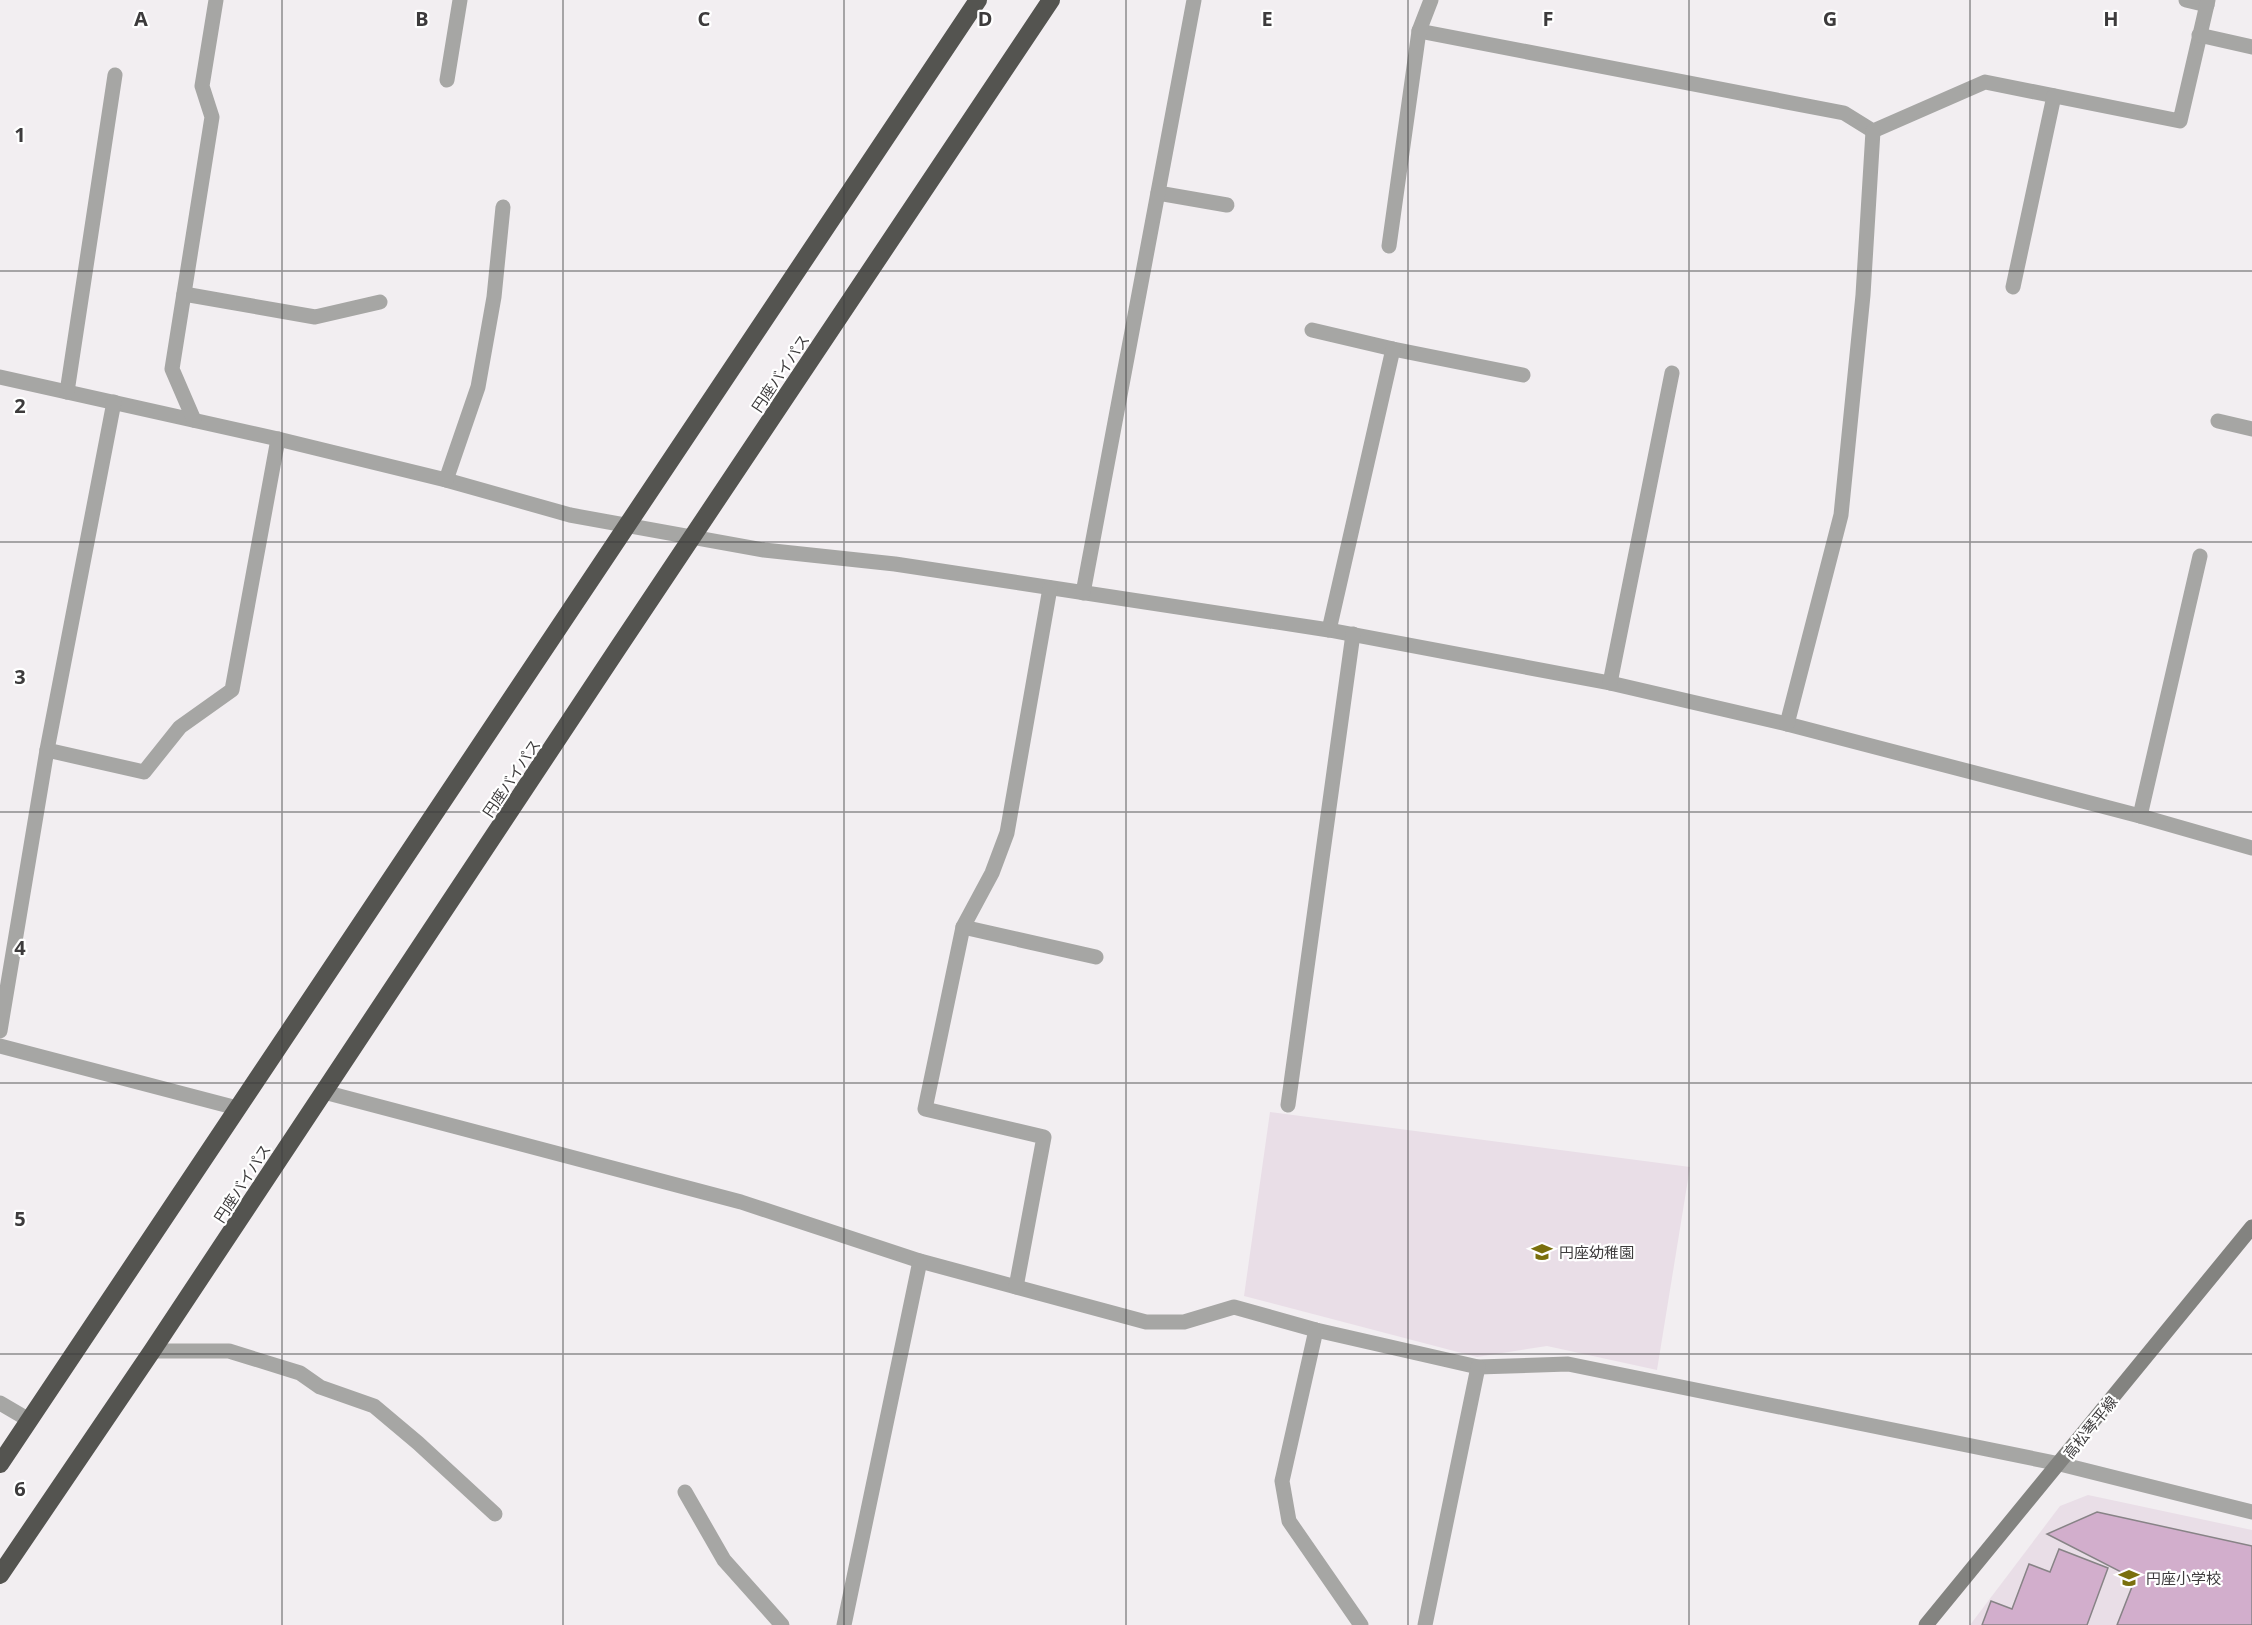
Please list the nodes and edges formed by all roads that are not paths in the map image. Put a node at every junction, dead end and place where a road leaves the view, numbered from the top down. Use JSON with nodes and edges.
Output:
{"nodes":[{"id":1,"x":216,"y":0,"type":"edge"},
{"id":2,"x":460,"y":0,"type":"edge"},
{"id":3,"x":978,"y":0,"type":"edge"},
{"id":4,"x":1051,"y":0,"type":"edge"},
{"id":5,"x":1194,"y":0,"type":"edge"},
{"id":6,"x":1431,"y":0,"type":"edge"},
{"id":7,"x":2186,"y":0,"type":"edge"},
{"id":8,"x":2207,"y":2,"type":"edge"},
{"id":9,"x":1419,"y":31,"type":"junction"},
{"id":10,"x":2199,"y":35,"type":"junction"},
{"id":11,"x":2252,"y":47,"type":"edge"},
{"id":12,"x":115,"y":75,"type":"dead end"},
{"id":13,"x":447,"y":80,"type":"dead end"},
{"id":14,"x":2054,"y":96,"type":"junction"},
{"id":15,"x":1873,"y":131,"type":"junction"},
{"id":16,"x":1158,"y":193,"type":"junction"},
{"id":17,"x":1227,"y":205,"type":"dead end"},
{"id":18,"x":503,"y":207,"type":"dead end"},
{"id":19,"x":1389,"y":246,"type":"dead end"},
{"id":20,"x":2013,"y":287,"type":"dead end"},
{"id":21,"x":184,"y":294,"type":"junction"},
{"id":22,"x":380,"y":302,"type":"dead end"},
{"id":23,"x":1312,"y":330,"type":"dead end"},
{"id":24,"x":1393,"y":349,"type":"junction"},
{"id":25,"x":1672,"y":373,"type":"dead end"},
{"id":26,"x":1523,"y":375,"type":"dead end"},
{"id":27,"x":0,"y":377,"type":"edge"},
{"id":28,"x":67,"y":392,"type":"junction"},
{"id":29,"x":114,"y":402,"type":"junction"},
{"id":30,"x":194,"y":420,"type":"junction"},
{"id":31,"x":2218,"y":421,"type":"dead end"},
{"id":32,"x":2252,"y":429,"type":"edge"},
{"id":33,"x":278,"y":439,"type":"junction"},
{"id":34,"x":446,"y":480,"type":"junction"},
{"id":35,"x":627,"y":525,"type":"junction"},
{"id":36,"x":693,"y":537,"type":"junction"},
{"id":37,"x":2200,"y":556,"type":"dead end"},
{"id":38,"x":1050,"y":588,"type":"junction"},
{"id":39,"x":1083,"y":593,"type":"junction"},
{"id":40,"x":1329,"y":630,"type":"junction"},
{"id":41,"x":1353,"y":634,"type":"junction"},
{"id":42,"x":1610,"y":683,"type":"junction"},
{"id":43,"x":1787,"y":724,"type":"junction"},
{"id":44,"x":47,"y":750,"type":"junction"},
{"id":45,"x":2140,"y":816,"type":"junction"},
{"id":46,"x":2252,"y":848,"type":"edge"},
{"id":47,"x":963,"y":927,"type":"junction"},
{"id":48,"x":1096,"y":957,"type":"dead end"},
{"id":49,"x":0,"y":1031,"type":"edge"},
{"id":50,"x":0,"y":1046,"type":"edge"},
{"id":51,"x":324,"y":1092,"type":"junction"},
{"id":52,"x":1288,"y":1105,"type":"dead end"},
{"id":53,"x":237,"y":1108,"type":"junction"},
{"id":54,"x":2252,"y":1227,"type":"edge"},
{"id":55,"x":920,"y":1261,"type":"junction"},
{"id":56,"x":1016,"y":1287,"type":"junction"},
{"id":57,"x":1316,"y":1330,"type":"junction"},
{"id":58,"x":152,"y":1351,"type":"junction"},
{"id":59,"x":1478,"y":1366,"type":"junction"},
{"id":60,"x":0,"y":1403,"type":"edge"},
{"id":61,"x":29,"y":1420,"type":"junction"},
{"id":62,"x":0,"y":1464,"type":"edge"},
{"id":63,"x":2060,"y":1464,"type":"junction"},
{"id":64,"x":685,"y":1492,"type":"dead end"},
{"id":65,"x":2252,"y":1512,"type":"edge"},
{"id":66,"x":495,"y":1514,"type":"dead end"},
{"id":67,"x":0,"y":1575,"type":"edge"},
{"id":68,"x":782,"y":1625,"type":"edge"},
{"id":69,"x":844,"y":1625,"type":"edge"},
{"id":70,"x":1361,"y":1625,"type":"edge"},
{"id":71,"x":1425,"y":1625,"type":"edge"},
{"id":72,"x":1926,"y":1625,"type":"edge"}],
"edges":[{"from":1,"to":21,"type":"street"},
{"from":2,"to":13,"type":"street"},
{"from":3,"to":35,"type":"highway"},
{"from":4,"to":36,"type":"highway","name":"円座バイパス"},
{"from":5,"to":16,"type":"street"},
{"from":6,"to":9,"type":"street"},
{"from":7,"to":8,"type":"street"},
{"from":8,"to":10,"type":"street"},
{"from":9,"to":15,"type":"street"},
{"from":9,"to":19,"type":"street"},
{"from":10,"to":11,"type":"street"},
{"from":10,"to":14,"type":"street"},
{"from":12,"to":28,"type":"street"},
{"from":14,"to":15,"type":"street"},
{"from":14,"to":20,"type":"street"},
{"from":15,"to":43,"type":"street"},
{"from":16,"to":17,"type":"street"},
{"from":16,"to":39,"type":"street"},
{"from":18,"to":34,"type":"street"},
{"from":21,"to":22,"type":"street"},
{"from":21,"to":30,"type":"street"},
{"from":23,"to":24,"type":"street"},
{"from":24,"to":26,"type":"street"},
{"from":24,"to":40,"type":"street"},
{"from":25,"to":42,"type":"street"},
{"from":27,"to":28,"type":"street"},
{"from":28,"to":29,"type":"street"},
{"from":29,"to":30,"type":"street"},
{"from":29,"to":44,"type":"street"},
{"from":30,"to":33,"type":"street"},
{"from":31,"to":32,"type":"street"},
{"from":33,"to":34,"type":"street"},
{"from":33,"to":44,"type":"street"},
{"from":34,"to":35,"type":"street"},
{"from":35,"to":36,"type":"street"},
{"from":35,"to":53,"type":"highway"},
{"from":36,"to":38,"type":"street"},
{"from":36,"to":51,"type":"highway","name":"円座バイパス"},
{"from":37,"to":45,"type":"street"},
{"from":38,"to":39,"type":"street"},
{"from":38,"to":47,"type":"street"},
{"from":39,"to":40,"type":"street"},
{"from":40,"to":41,"type":"street"},
{"from":41,"to":42,"type":"street"},
{"from":41,"to":52,"type":"street"},
{"from":42,"to":43,"type":"street"},
{"from":43,"to":45,"type":"street"},
{"from":44,"to":49,"type":"street"},
{"from":45,"to":46,"type":"street"},
{"from":47,"to":48,"type":"street"},
{"from":47,"to":56,"type":"street"},
{"from":50,"to":53,"type":"street"},
{"from":51,"to":55,"type":"street"},
{"from":51,"to":58,"type":"highway","name":"円座バイパス"},
{"from":53,"to":61,"type":"highway"},
{"from":54,"to":63,"type":"main road","name":"高松琴平線"},
{"from":55,"to":56,"type":"street"},
{"from":55,"to":69,"type":"street"},
{"from":56,"to":57,"type":"street"},
{"from":57,"to":59,"type":"street"},
{"from":57,"to":70,"type":"street"},
{"from":58,"to":66,"type":"street"},
{"from":58,"to":67,"type":"highway","name":"円座バイパス"},
{"from":59,"to":63,"type":"street"},
{"from":59,"to":71,"type":"street"},
{"from":60,"to":61,"type":"street"},
{"from":61,"to":62,"type":"highway"},
{"from":63,"to":65,"type":"street"},
{"from":63,"to":72,"type":"main road","name":"高松琴平線"},
{"from":64,"to":68,"type":"street"}]}
